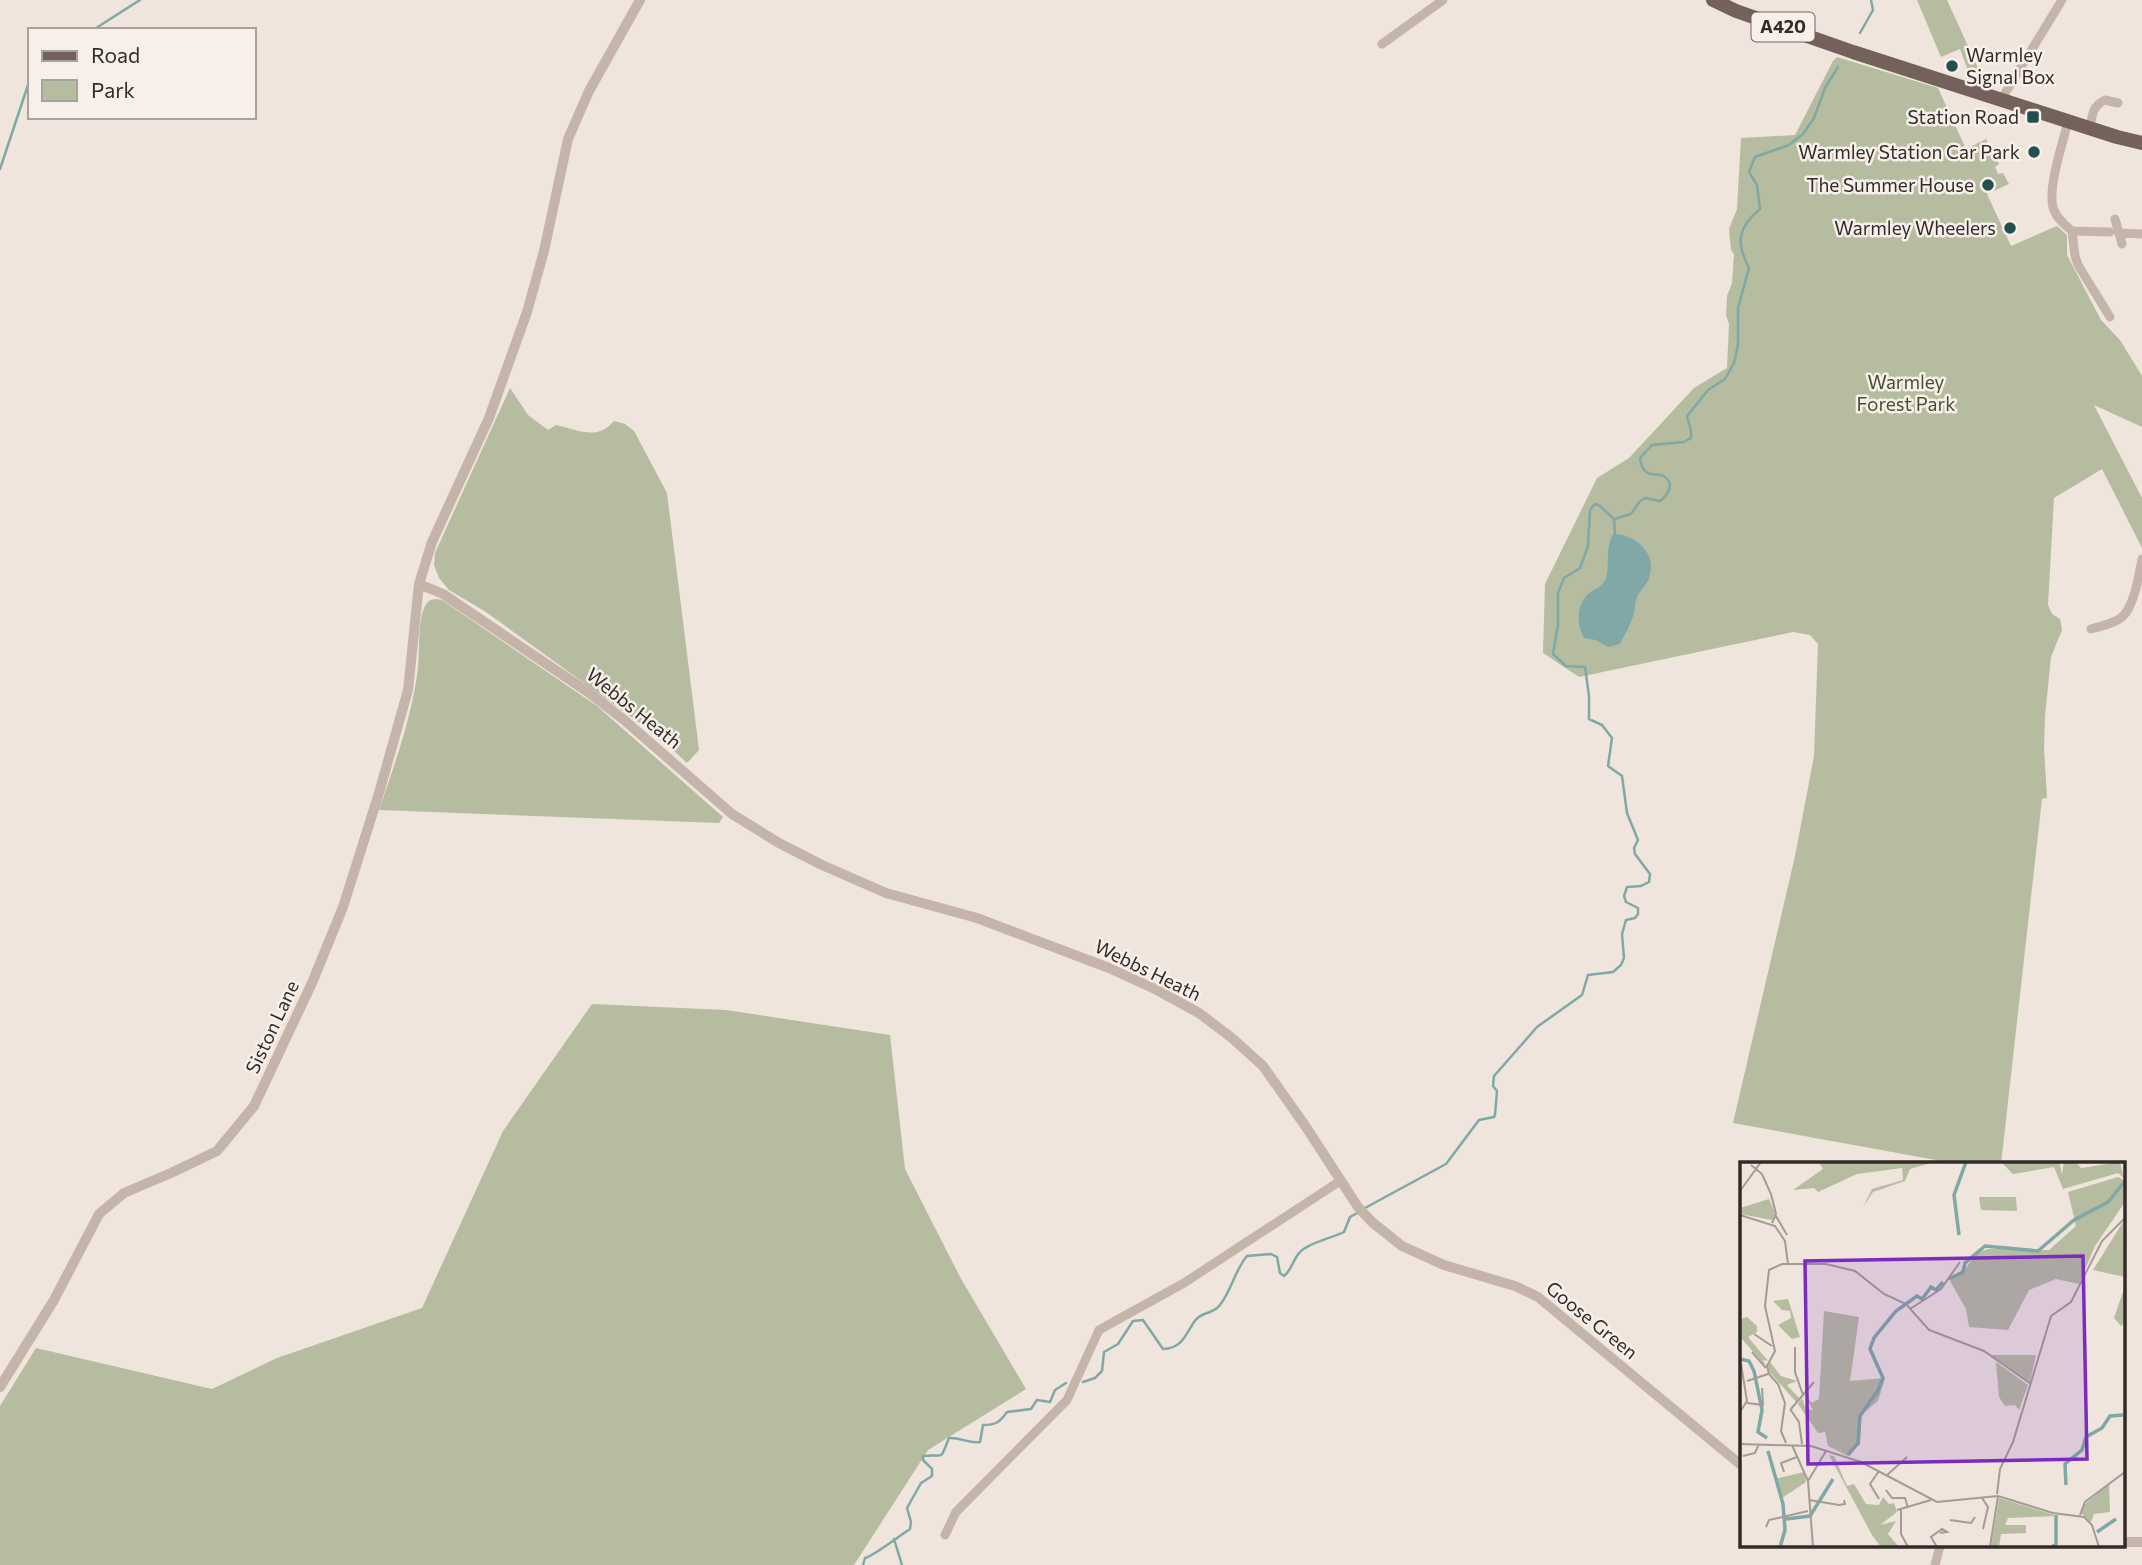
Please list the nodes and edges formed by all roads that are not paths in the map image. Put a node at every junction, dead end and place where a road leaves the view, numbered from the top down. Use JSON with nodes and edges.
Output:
{"nodes":[{"id":1,"x":640,"y":0,"type":"edge"},
{"id":2,"x":1443,"y":0,"type":"edge"},
{"id":3,"x":1713,"y":0,"type":"edge"},
{"id":4,"x":2062,"y":0,"type":"edge"},
{"id":5,"x":1382,"y":44,"type":"dead end"},
{"id":6,"x":2001,"y":100,"type":"junction"},
{"id":7,"x":2118,"y":103,"type":"dead end"},
{"id":8,"x":2068,"y":122,"type":"junction"},
{"id":9,"x":2090,"y":129,"type":"junction"},
{"id":10,"x":2142,"y":143,"type":"edge"},
{"id":11,"x":2115,"y":219,"type":"dead end"},
{"id":12,"x":2072,"y":232,"type":"junction"},
{"id":13,"x":2115,"y":233,"type":"junction"},
{"id":14,"x":2142,"y":234,"type":"edge"},
{"id":15,"x":2122,"y":244,"type":"dead end"},
{"id":16,"x":2110,"y":317,"type":"dead end"},
{"id":17,"x":2142,"y":559,"type":"edge"},
{"id":18,"x":419,"y":584,"type":"junction"},
{"id":19,"x":2091,"y":629,"type":"dead end"},
{"id":20,"x":1340,"y":1181,"type":"junction"},
{"id":21,"x":0,"y":1387,"type":"edge"},
{"id":22,"x":1740,"y":1464,"type":"edge"},
{"id":23,"x":945,"y":1535,"type":"dead end"},
{"id":24,"x":2124,"y":1542,"type":"edge"},
{"id":25,"x":2142,"y":1542,"type":"edge"},
{"id":26,"x":1939,"y":1548,"type":"edge"},
{"id":27,"x":1935,"y":1565,"type":"edge"}],
"edges":[{"from":1,"to":18,"type":"street"},
{"from":2,"to":5,"type":"street"},
{"from":3,"to":6,"type":"main road","number":"A420"},
{"from":4,"to":6,"type":"street"},
{"from":6,"to":8,"type":"main road","number":"A420"},
{"from":7,"to":9,"type":"street"},
{"from":8,"to":9,"type":"main road","number":"A420"},
{"from":8,"to":12,"type":"street"},
{"from":9,"to":10,"type":"main road","number":"A420"},
{"from":11,"to":13,"type":"street"},
{"from":12,"to":13,"type":"street"},
{"from":12,"to":16,"type":"street"},
{"from":13,"to":14,"type":"street"},
{"from":13,"to":15,"type":"street"},
{"from":17,"to":19,"type":"street"},
{"from":18,"to":20,"type":"street","name":"Webbs Heath"},
{"from":18,"to":21,"type":"street","name":"Siston Lane"},
{"from":20,"to":22,"type":"street","name":"Goose Green"},
{"from":20,"to":23,"type":"street"},
{"from":24,"to":25,"type":"street"},
{"from":26,"to":27,"type":"street"}]}
